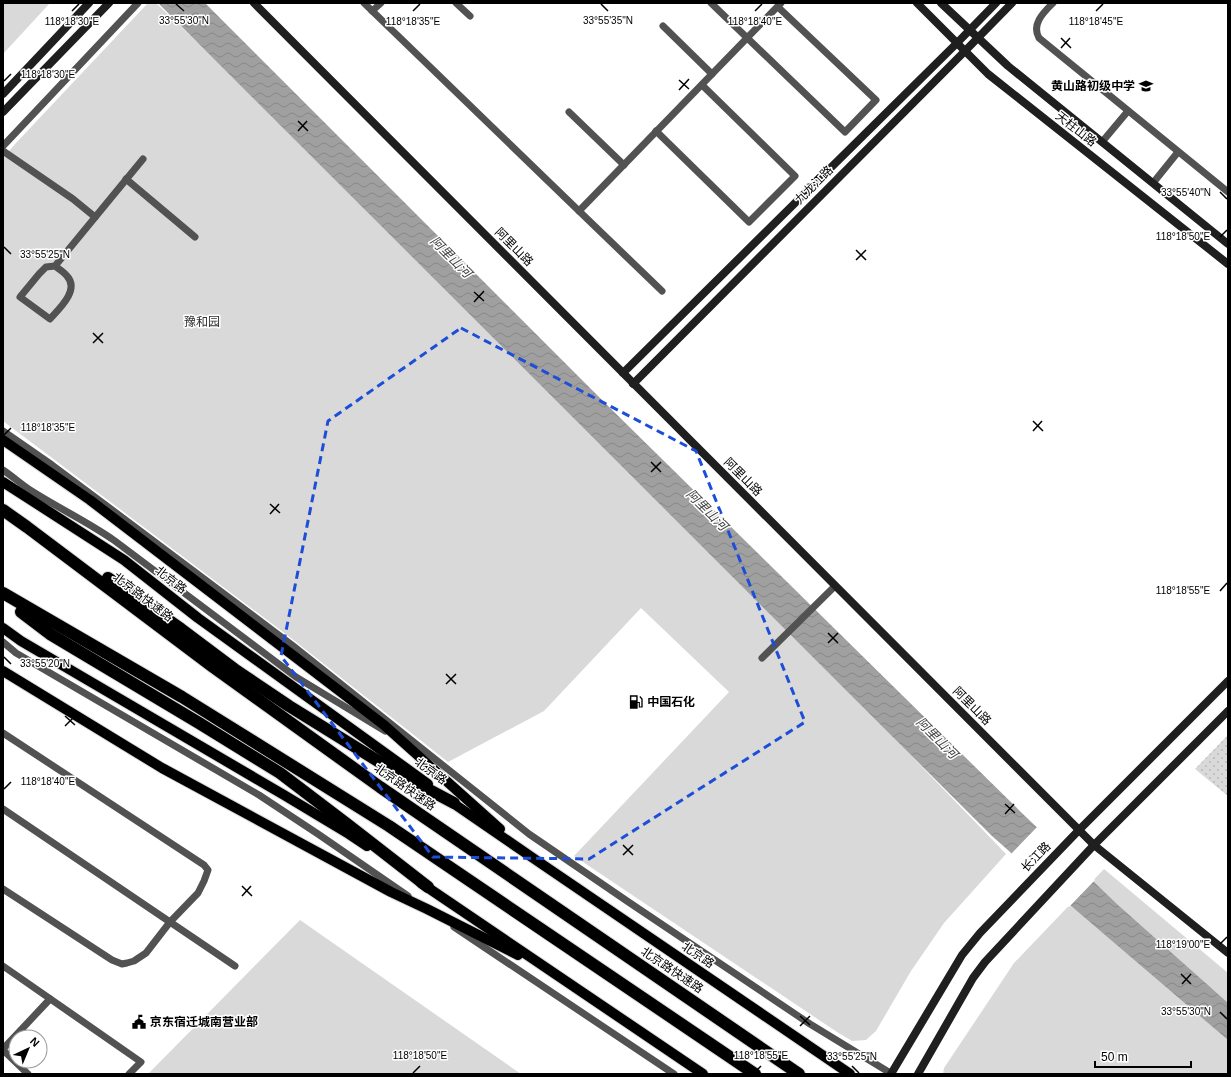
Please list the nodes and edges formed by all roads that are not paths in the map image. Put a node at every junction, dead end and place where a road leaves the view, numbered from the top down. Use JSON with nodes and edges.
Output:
{"nodes":[{"id":1,"x":90,"y":3,"type":"edge"},
{"id":2,"x":110,"y":3,"type":"edge"},
{"id":3,"x":138,"y":3,"type":"edge"},
{"id":4,"x":254,"y":3,"type":"edge"},
{"id":5,"x":364,"y":3,"type":"edge"},
{"id":6,"x":381,"y":3,"type":"edge"},
{"id":7,"x":456,"y":3,"type":"edge"},
{"id":8,"x":711,"y":3,"type":"edge"},
{"id":9,"x":917,"y":3,"type":"edge"},
{"id":10,"x":941,"y":3,"type":"edge"},
{"id":11,"x":996,"y":3,"type":"edge"},
{"id":12,"x":1012,"y":3,"type":"edge"},
{"id":13,"x":1053,"y":3,"type":"edge"},
{"id":14,"x":780,"y":5,"type":"edge"},
{"id":15,"x":372,"y":12,"type":"junction"},
{"id":16,"x":470,"y":16,"type":"dead end"},
{"id":17,"x":662,"y":26,"type":"dead end"},
{"id":18,"x":970,"y":30,"type":"junction"},
{"id":19,"x":748,"y":38,"type":"junction"},
{"id":20,"x":978,"y":38,"type":"junction"},
{"id":21,"x":957,"y":43,"type":"junction"},
{"id":22,"x":965,"y":51,"type":"junction"},
{"id":23,"x":712,"y":74,"type":"junction"},
{"id":24,"x":702,"y":85,"type":"junction"},
{"id":25,"x":3,"y":94,"type":"edge"},
{"id":26,"x":1128,"y":111,"type":"junction"},
{"id":27,"x":3,"y":112,"type":"edge"},
{"id":28,"x":569,"y":112,"type":"dead end"},
{"id":29,"x":656,"y":132,"type":"junction"},
{"id":30,"x":1102,"y":142,"type":"junction"},
{"id":31,"x":3,"y":146,"type":"edge"},
{"id":32,"x":3,"y":151,"type":"edge"},
{"id":33,"x":1178,"y":152,"type":"junction"},
{"id":34,"x":142,"y":159,"type":"dead end"},
{"id":35,"x":624,"y":165,"type":"junction"},
{"id":36,"x":126,"y":179,"type":"junction"},
{"id":37,"x":1153,"y":183,"type":"junction"},
{"id":38,"x":1228,"y":192,"type":"edge"},
{"id":39,"x":579,"y":211,"type":"junction"},
{"id":40,"x":95,"y":217,"type":"junction"},
{"id":41,"x":195,"y":236,"type":"dead end"},
{"id":42,"x":1228,"y":244,"type":"edge"},
{"id":43,"x":1228,"y":264,"type":"edge"},
{"id":44,"x":55,"y":266,"type":"junction"},
{"id":45,"x":662,"y":291,"type":"dead end"},
{"id":46,"x":622,"y":373,"type":"junction"},
{"id":47,"x":633,"y":384,"type":"junction"},
{"id":48,"x":3,"y":431,"type":"edge"},
{"id":49,"x":3,"y":440,"type":"edge"},
{"id":50,"x":3,"y":470,"type":"edge"},
{"id":51,"x":3,"y":482,"type":"edge"},
{"id":52,"x":3,"y":510,"type":"edge"},
{"id":53,"x":27,"y":527,"type":"junction"},
{"id":54,"x":835,"y":586,"type":"junction"},
{"id":55,"x":3,"y":594,"type":"edge"},
{"id":56,"x":3,"y":598,"type":"edge"},
{"id":57,"x":3,"y":628,"type":"edge"},
{"id":58,"x":3,"y":642,"type":"edge"},
{"id":59,"x":762,"y":658,"type":"dead end"},
{"id":60,"x":3,"y":671,"type":"edge"},
{"id":61,"x":1228,"y":681,"type":"edge"},
{"id":62,"x":1228,"y":711,"type":"edge"},
{"id":63,"x":3,"y":733,"type":"edge"},
{"id":64,"x":400,"y":740,"type":"junction"},
{"id":65,"x":454,"y":803,"type":"junction"},
{"id":66,"x":3,"y":809,"type":"edge"},
{"id":67,"x":1079,"y":830,"type":"junction"},
{"id":68,"x":1094,"y":845,"type":"junction"},
{"id":69,"x":533,"y":858,"type":"junction"},
{"id":70,"x":428,"y":888,"type":"junction"},
{"id":71,"x":3,"y":889,"type":"edge"},
{"id":72,"x":428,"y":909,"type":"junction"},
{"id":73,"x":170,"y":922,"type":"junction"},
{"id":74,"x":1228,"y":953,"type":"edge"},
{"id":75,"x":3,"y":966,"type":"edge"},
{"id":76,"x":235,"y":966,"type":"dead end"},
{"id":77,"x":556,"y":974,"type":"junction"},
{"id":78,"x":50,"y":999,"type":"junction"},
{"id":79,"x":3,"y":1050,"type":"edge"},
{"id":80,"x":28,"y":1074,"type":"edge"},
{"id":81,"x":129,"y":1074,"type":"edge"},
{"id":82,"x":674,"y":1074,"type":"edge"},
{"id":83,"x":704,"y":1074,"type":"edge"},
{"id":84,"x":755,"y":1074,"type":"edge"},
{"id":85,"x":799,"y":1074,"type":"edge"},
{"id":86,"x":850,"y":1074,"type":"edge"},
{"id":87,"x":891,"y":1074,"type":"edge"},
{"id":88,"x":918,"y":1074,"type":"edge"}],
"edges":[{"from":1,"to":25,"type":"street"},
{"from":2,"to":27,"type":"street"},
{"from":3,"to":31,"type":"lane"},
{"from":4,"to":46,"type":"street","name":"阿里山路"},
{"from":5,"to":15,"type":"lane"},
{"from":6,"to":15,"type":"lane"},
{"from":7,"to":16,"type":"lane"},
{"from":8,"to":19,"type":"lane"},
{"from":9,"to":21,"type":"street","name":"天柱山路"},
{"from":10,"to":18,"type":"street","name":"天柱山路"},
{"from":11,"to":18,"type":"street","name":"九龙江路"},
{"from":12,"to":20,"type":"street","name":"九龙江路"},
{"from":13,"to":26,"type":"lane"},
{"from":14,"to":19,"type":"lane"},
{"from":14,"to":19,"type":"lane"},
{"from":15,"to":39,"type":"lane"},
{"from":17,"to":23,"type":"lane"},
{"from":18,"to":20,"type":"street","name":"天柱山路"},
{"from":18,"to":21,"type":"street","name":"九龙江路"},
{"from":19,"to":23,"type":"lane"},
{"from":20,"to":22,"type":"street","name":"九龙江路"},
{"from":20,"to":30,"type":"street","name":"天柱山路"},
{"from":21,"to":22,"type":"street","name":"天柱山路"},
{"from":21,"to":46,"type":"street","name":"九龙江路"},
{"from":22,"to":43,"type":"street","name":"天柱山路"},
{"from":22,"to":47,"type":"street","name":"九龙江路"},
{"from":23,"to":24,"type":"lane"},
{"from":24,"to":29,"type":"lane"},
{"from":24,"to":29,"type":"lane"},
{"from":26,"to":30,"type":"lane"},
{"from":26,"to":33,"type":"lane"},
{"from":28,"to":35,"type":"lane"},
{"from":29,"to":35,"type":"lane"},
{"from":30,"to":37,"type":"street","name":"天柱山路"},
{"from":32,"to":40,"type":"lane"},
{"from":33,"to":37,"type":"lane"},
{"from":33,"to":38,"type":"lane"},
{"from":34,"to":36,"type":"lane"},
{"from":35,"to":39,"type":"lane"},
{"from":36,"to":40,"type":"lane"},
{"from":36,"to":41,"type":"lane"},
{"from":37,"to":42,"type":"street","name":"天柱山路"},
{"from":39,"to":45,"type":"lane"},
{"from":40,"to":44,"type":"lane"},
{"from":44,"to":44,"type":"lane"},
{"from":46,"to":47,"type":"street","name":"阿里山路"},
{"from":47,"to":54,"type":"street","name":"阿里山路"},
{"from":48,"to":87,"type":"lane"},
{"from":49,"to":64,"type":"main road"},
{"from":50,"to":64,"type":"lane"},
{"from":51,"to":65,"type":"main road","name":"北京路"},
{"from":52,"to":53,"type":"highway","name":"北京路快速路"},
{"from":53,"to":65,"type":"highway"},
{"from":53,"to":85,"type":"highway","name":"北京路快速路"},
{"from":54,"to":59,"type":"lane"},
{"from":54,"to":67,"type":"street","name":"阿里山路"},
{"from":55,"to":84,"type":"highway"},
{"from":56,"to":70,"type":"highway"},
{"from":57,"to":70,"type":"main road"},
{"from":58,"to":72,"type":"lane"},
{"from":60,"to":72,"type":"main road"},
{"from":61,"to":67,"type":"street","name":"长江路"},
{"from":62,"to":68,"type":"street"},
{"from":63,"to":73,"type":"lane"},
{"from":64,"to":69,"type":"main road"},
{"from":65,"to":69,"type":"main road","name":"北京路"},
{"from":66,"to":73,"type":"lane"},
{"from":67,"to":68,"type":"street","name":"阿里山路"},
{"from":67,"to":87,"type":"street","name":"长江路"},
{"from":68,"to":74,"type":"street","name":"阿里山路"},
{"from":68,"to":88,"type":"street"},
{"from":69,"to":86,"type":"main road","name":"北京路"},
{"from":70,"to":77,"type":"main road"},
{"from":71,"to":73,"type":"lane"},
{"from":72,"to":77,"type":"main road"},
{"from":72,"to":82,"type":"lane"},
{"from":73,"to":76,"type":"lane"},
{"from":75,"to":78,"type":"lane"},
{"from":77,"to":83,"type":"main road"},
{"from":78,"to":79,"type":"lane"},
{"from":78,"to":81,"type":"lane"},
{"from":79,"to":80,"type":"lane"}]}
